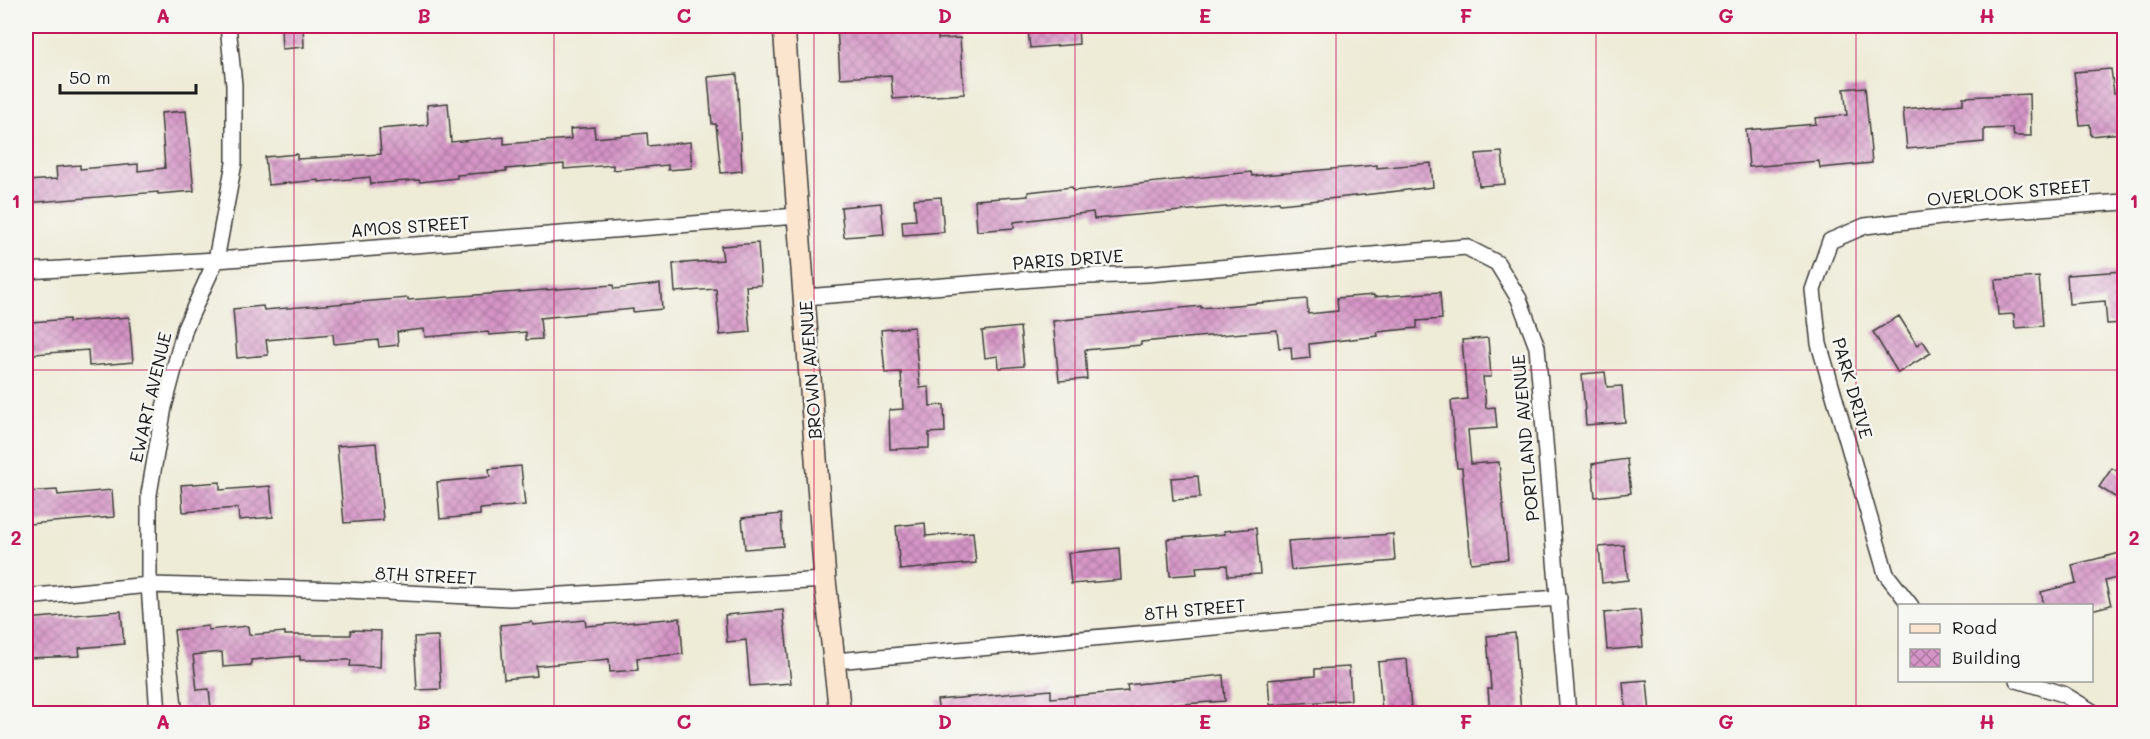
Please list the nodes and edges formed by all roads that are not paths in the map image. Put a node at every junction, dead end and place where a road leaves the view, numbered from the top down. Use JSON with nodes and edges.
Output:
{"nodes":[{"id":1,"x":228,"y":26,"type":"edge"},
{"id":2,"x":784,"y":26,"type":"edge"},
{"id":3,"x":2124,"y":202,"type":"edge"},
{"id":4,"x":797,"y":216,"type":"junction"},
{"id":5,"x":1897,"y":222,"type":"joint"},
{"id":6,"x":1333,"y":259,"type":"joint"},
{"id":7,"x":216,"y":260,"type":"junction"},
{"id":8,"x":26,"y":271,"type":"edge"},
{"id":9,"x":805,"y":297,"type":"junction"},
{"id":10,"x":825,"y":580,"type":"junction"},
{"id":11,"x":149,"y":585,"type":"junction"},
{"id":12,"x":26,"y":597,"type":"edge"},
{"id":13,"x":1559,"y":598,"type":"junction"},
{"id":14,"x":1909,"y":604,"type":"edge"},
{"id":15,"x":834,"y":661,"type":"junction"},
{"id":16,"x":2021,"y":682,"type":"edge"},
{"id":17,"x":158,"y":714,"type":"edge"},
{"id":18,"x":840,"y":714,"type":"edge"},
{"id":19,"x":1569,"y":714,"type":"edge"},
{"id":20,"x":2096,"y":714,"type":"edge"}],
"edges":[{"from":1,"to":7,"type":"street","name":"EWART AVENUE"},
{"from":2,"to":4,"type":"street","name":"BROWN AVENUE"},
{"from":3,"to":5,"type":"street","name":"OVERLOOK STREET"},
{"from":4,"to":7,"type":"street","name":"AMOS STREET"},
{"from":4,"to":9,"type":"street","name":"BROWN AVENUE"},
{"from":5,"to":14,"type":"street","name":"PARK DRIVE"},
{"from":6,"to":9,"type":"street","name":"PARIS DRIVE"},
{"from":6,"to":13,"type":"street","name":"PORTLAND AVENUE"},
{"from":7,"to":8,"type":"street","name":"AMOS STREET"},
{"from":7,"to":11,"type":"street","name":"EWART AVENUE"},
{"from":9,"to":10,"type":"street","name":"BROWN AVENUE"},
{"from":10,"to":11,"type":"street","name":"8TH STREET"},
{"from":10,"to":15,"type":"street","name":"BROWN AVENUE"},
{"from":11,"to":12,"type":"street","name":"8TH STREET"},
{"from":11,"to":17,"type":"street","name":"EWART AVENUE"},
{"from":13,"to":15,"type":"street","name":"8TH STREET"},
{"from":13,"to":19,"type":"street","name":"PORTLAND AVENUE"},
{"from":15,"to":18,"type":"street","name":"BROWN AVENUE"},
{"from":16,"to":20,"type":"street"}]}
